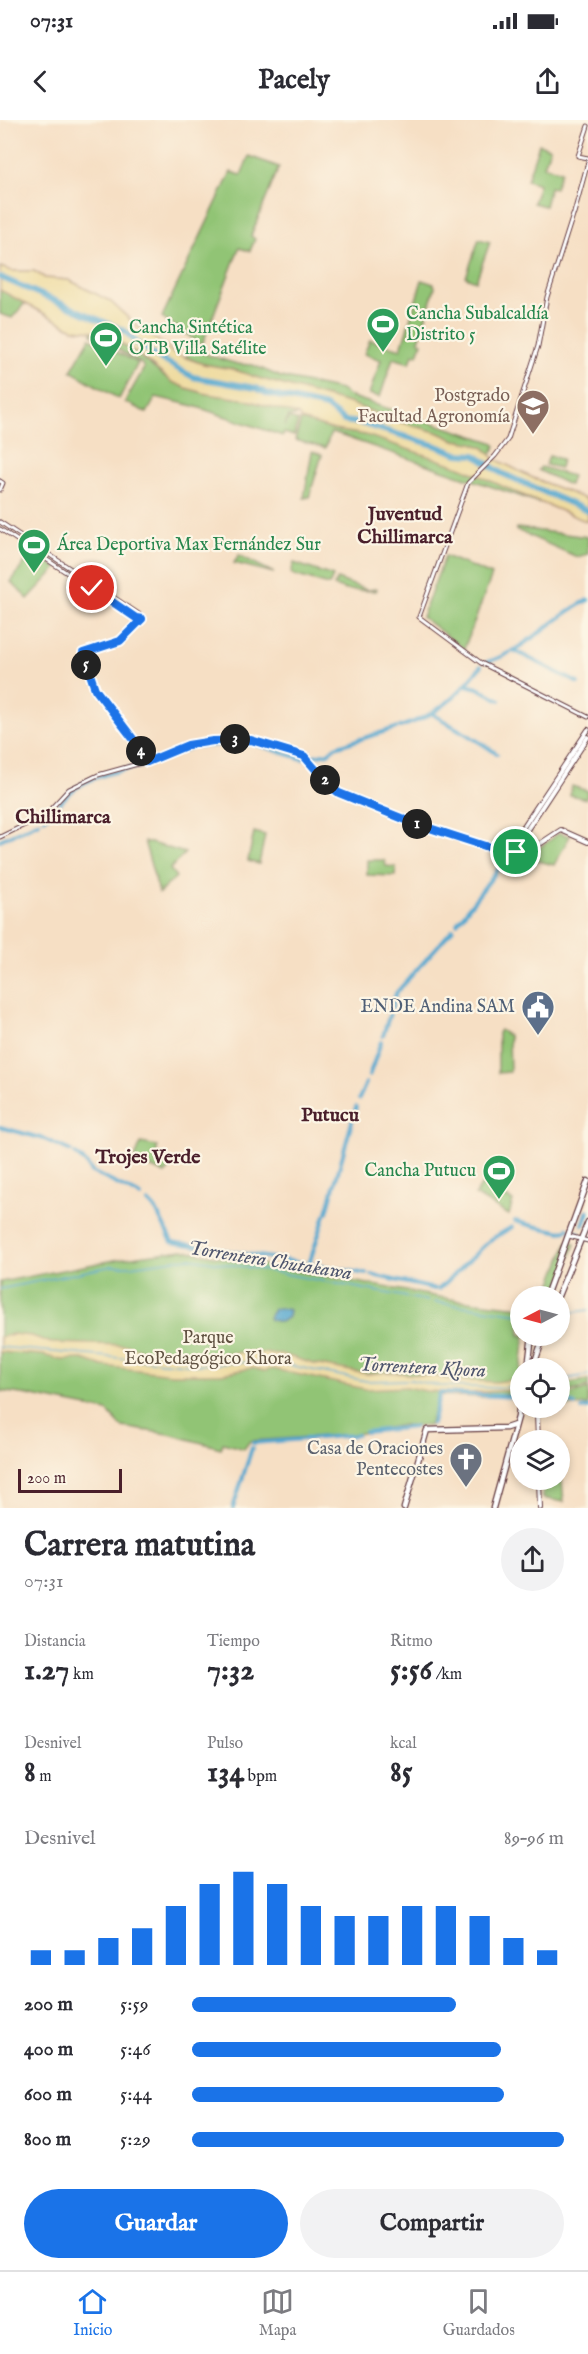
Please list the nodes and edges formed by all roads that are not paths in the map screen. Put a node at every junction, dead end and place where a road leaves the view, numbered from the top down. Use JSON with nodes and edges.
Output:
{"nodes":[{"id":1,"x":588,"y":126,"type":"edge"},
{"id":2,"x":588,"y":160,"type":"edge"},
{"id":3,"x":0,"y":481,"type":"edge"},
{"id":4,"x":0,"y":490,"type":"edge"},
{"id":5,"x":0,"y":522,"type":"edge"},
{"id":6,"x":0,"y":529,"type":"edge"},
{"id":7,"x":142,"y":619,"type":"junction"},
{"id":8,"x":588,"y":717,"type":"edge"},
{"id":9,"x":588,"y":730,"type":"edge"},
{"id":10,"x":588,"y":737,"type":"edge"},
{"id":11,"x":147,"y":762,"type":"junction"},
{"id":12,"x":0,"y":837,"type":"edge"},
{"id":13,"x":588,"y":842,"type":"edge"},
{"id":14,"x":511,"y":850,"type":"junction"},
{"id":15,"x":588,"y":1181,"type":"edge"},
{"id":16,"x":588,"y":1222,"type":"edge"},
{"id":17,"x":569,"y":1236,"type":"junction"},
{"id":18,"x":585,"y":1241,"type":"edge"},
{"id":19,"x":550,"y":1286,"type":"edge"},
{"id":20,"x":563,"y":1286,"type":"edge"},
{"id":21,"x":529,"y":1346,"type":"joint"},
{"id":22,"x":539,"y":1348,"type":"joint"},
{"id":23,"x":528,"y":1358,"type":"edge"},
{"id":24,"x":536,"y":1358,"type":"edge"},
{"id":25,"x":518,"y":1418,"type":"edge"},
{"id":26,"x":515,"y":1425,"type":"junction"},
{"id":27,"x":539,"y":1490,"type":"edge"},
{"id":28,"x":404,"y":1508,"type":"edge"},
{"id":29,"x":493,"y":1508,"type":"edge"},
{"id":30,"x":540,"y":1508,"type":"edge"}],
"edges":[{"from":1,"to":2,"type":"street"},
{"from":2,"to":8,"type":"street"},
{"from":3,"to":4,"type":"street"},
{"from":5,"to":7,"type":"street"},
{"from":6,"to":7,"type":"street"},
{"from":7,"to":11,"type":"street"},
{"from":9,"to":14,"type":"main road"},
{"from":10,"to":14,"type":"main road"},
{"from":11,"to":12,"type":"street"},
{"from":11,"to":14,"type":"street"},
{"from":13,"to":14,"type":"main road"},
{"from":15,"to":17,"type":"main road"},
{"from":16,"to":18,"type":"main road"},
{"from":17,"to":18,"type":"street"},
{"from":17,"to":19,"type":"main road"},
{"from":18,"to":20,"type":"main road"},
{"from":21,"to":22,"type":"main road"},
{"from":21,"to":23,"type":"main road"},
{"from":22,"to":24,"type":"main road"},
{"from":25,"to":26,"type":"main road"},
{"from":26,"to":28,"type":"main road"},
{"from":26,"to":29,"type":"main road"},
{"from":27,"to":30,"type":"main road"}]}
